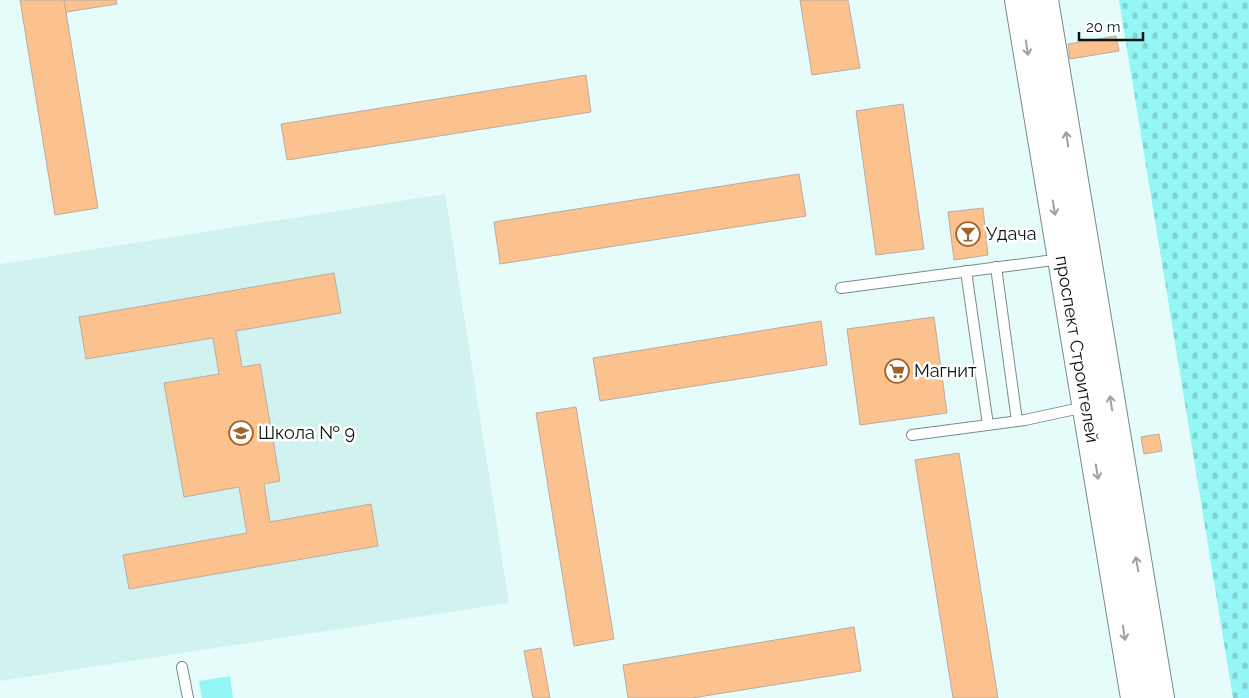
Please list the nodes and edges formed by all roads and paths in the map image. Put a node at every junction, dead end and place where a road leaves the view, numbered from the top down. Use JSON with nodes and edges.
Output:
{"nodes":[{"id":1,"x":1019,"y":0,"type":"edge"},
{"id":2,"x":1044,"y":0,"type":"edge"},
{"id":3,"x":1062,"y":259,"type":"junction"},
{"id":4,"x":996,"y":267,"type":"junction"},
{"id":5,"x":966,"y":271,"type":"junction"},
{"id":6,"x":841,"y":288,"type":"dead end"},
{"id":7,"x":1086,"y":407,"type":"junction"},
{"id":8,"x":1017,"y":421,"type":"junction"},
{"id":9,"x":988,"y":425,"type":"junction"},
{"id":10,"x":912,"y":435,"type":"dead end"},
{"id":11,"x":182,"y":667,"type":"dead end"},
{"id":12,"x":188,"y":698,"type":"edge"},
{"id":13,"x":1135,"y":698,"type":"edge"},
{"id":14,"x":1160,"y":698,"type":"edge"}],
"edges":[{"from":1,"to":3,"type":"main road","name":"проспект Строителей","one_way":true},
{"from":14,"to":2,"type":"main road","name":"проспект Строителей","one_way":true},
{"from":3,"to":4,"type":"lane"},
{"from":3,"to":7,"type":"main road","name":"проспект Строителей"},
{"from":4,"to":5,"type":"lane"},
{"from":4,"to":8,"type":"lane"},
{"from":5,"to":6,"type":"lane"},
{"from":5,"to":9,"type":"lane"},
{"from":7,"to":8,"type":"lane"},
{"from":7,"to":13,"type":"main road","name":"проспект Строителей","one_way":true},
{"from":8,"to":9,"type":"lane"},
{"from":9,"to":10,"type":"lane"},
{"from":11,"to":12,"type":"lane"}]}
